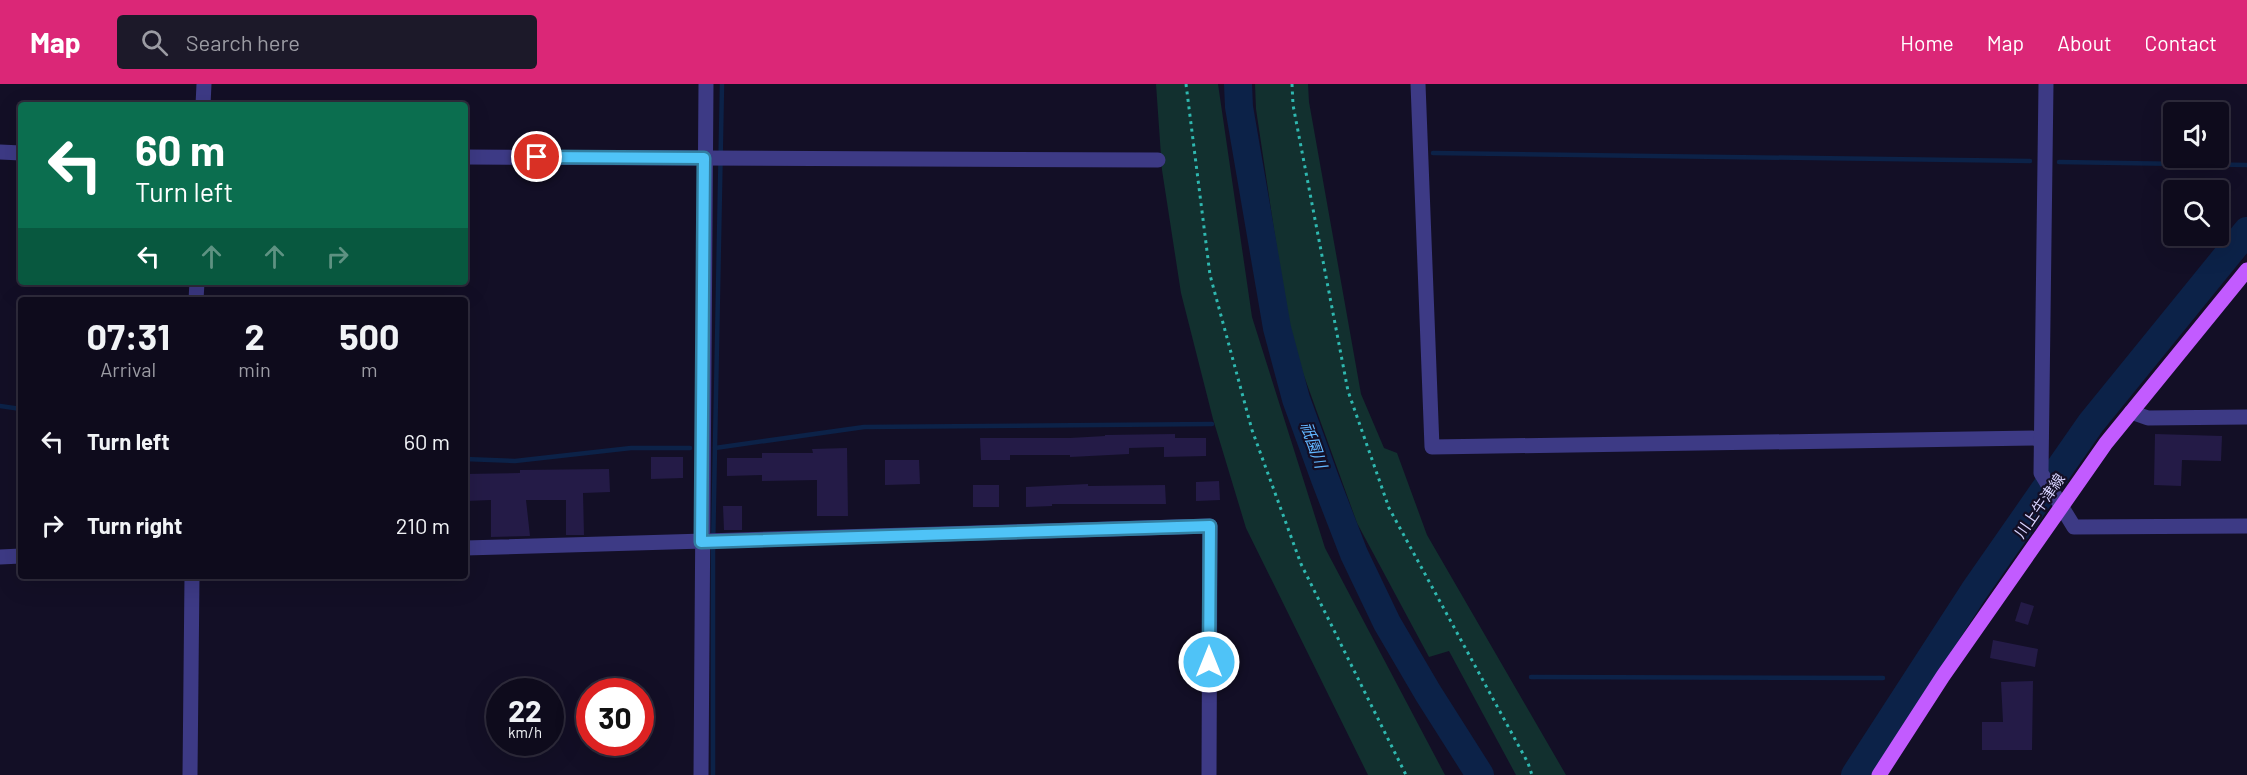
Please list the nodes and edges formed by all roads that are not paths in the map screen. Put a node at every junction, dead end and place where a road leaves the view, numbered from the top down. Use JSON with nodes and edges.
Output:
{"nodes":[{"id":1,"x":204,"y":84,"type":"edge"},
{"id":2,"x":706,"y":84,"type":"edge"},
{"id":3,"x":1418,"y":84,"type":"edge"},
{"id":4,"x":2046,"y":84,"type":"edge"},
{"id":5,"x":203,"y":102,"type":"edge"},
{"id":6,"x":0,"y":152,"type":"edge"},
{"id":7,"x":18,"y":153,"type":"edge"},
{"id":8,"x":468,"y":157,"type":"edge"},
{"id":9,"x":704,"y":158,"type":"junction"},
{"id":10,"x":1158,"y":160,"type":"dead end"},
{"id":11,"x":2247,"y":270,"type":"edge"},
{"id":12,"x":2131,"y":412,"type":"junction"},
{"id":13,"x":2247,"y":417,"type":"edge"},
{"id":14,"x":2041,"y":438,"type":"junction"},
{"id":15,"x":2061,"y":507,"type":"junction"},
{"id":16,"x":2247,"y":526,"type":"edge"},
{"id":17,"x":701,"y":542,"type":"junction"},
{"id":18,"x":468,"y":548,"type":"edge"},
{"id":19,"x":18,"y":556,"type":"edge"},
{"id":20,"x":0,"y":557,"type":"edge"},
{"id":21,"x":192,"y":579,"type":"edge"},
{"id":22,"x":189,"y":775,"type":"edge"},
{"id":23,"x":701,"y":775,"type":"edge"},
{"id":24,"x":1209,"y":775,"type":"edge"},
{"id":25,"x":1879,"y":775,"type":"edge"}],
"edges":[{"from":1,"to":5,"type":"street"},
{"from":2,"to":9,"type":"street"},
{"from":3,"to":14,"type":"street"},
{"from":4,"to":14,"type":"street"},
{"from":6,"to":7,"type":"street"},
{"from":8,"to":9,"type":"street"},
{"from":9,"to":10,"type":"street"},
{"from":9,"to":17,"type":"street"},
{"from":11,"to":12,"type":"main road","name":"川上牛津線"},
{"from":12,"to":13,"type":"street"},
{"from":12,"to":15,"type":"main road","name":"川上牛津線"},
{"from":14,"to":15,"type":"street"},
{"from":15,"to":16,"type":"street"},
{"from":15,"to":25,"type":"main road","name":"川上牛津線"},
{"from":17,"to":18,"type":"street"},
{"from":17,"to":23,"type":"street"},
{"from":17,"to":24,"type":"street"},
{"from":19,"to":20,"type":"street"},
{"from":21,"to":22,"type":"street"}]}
